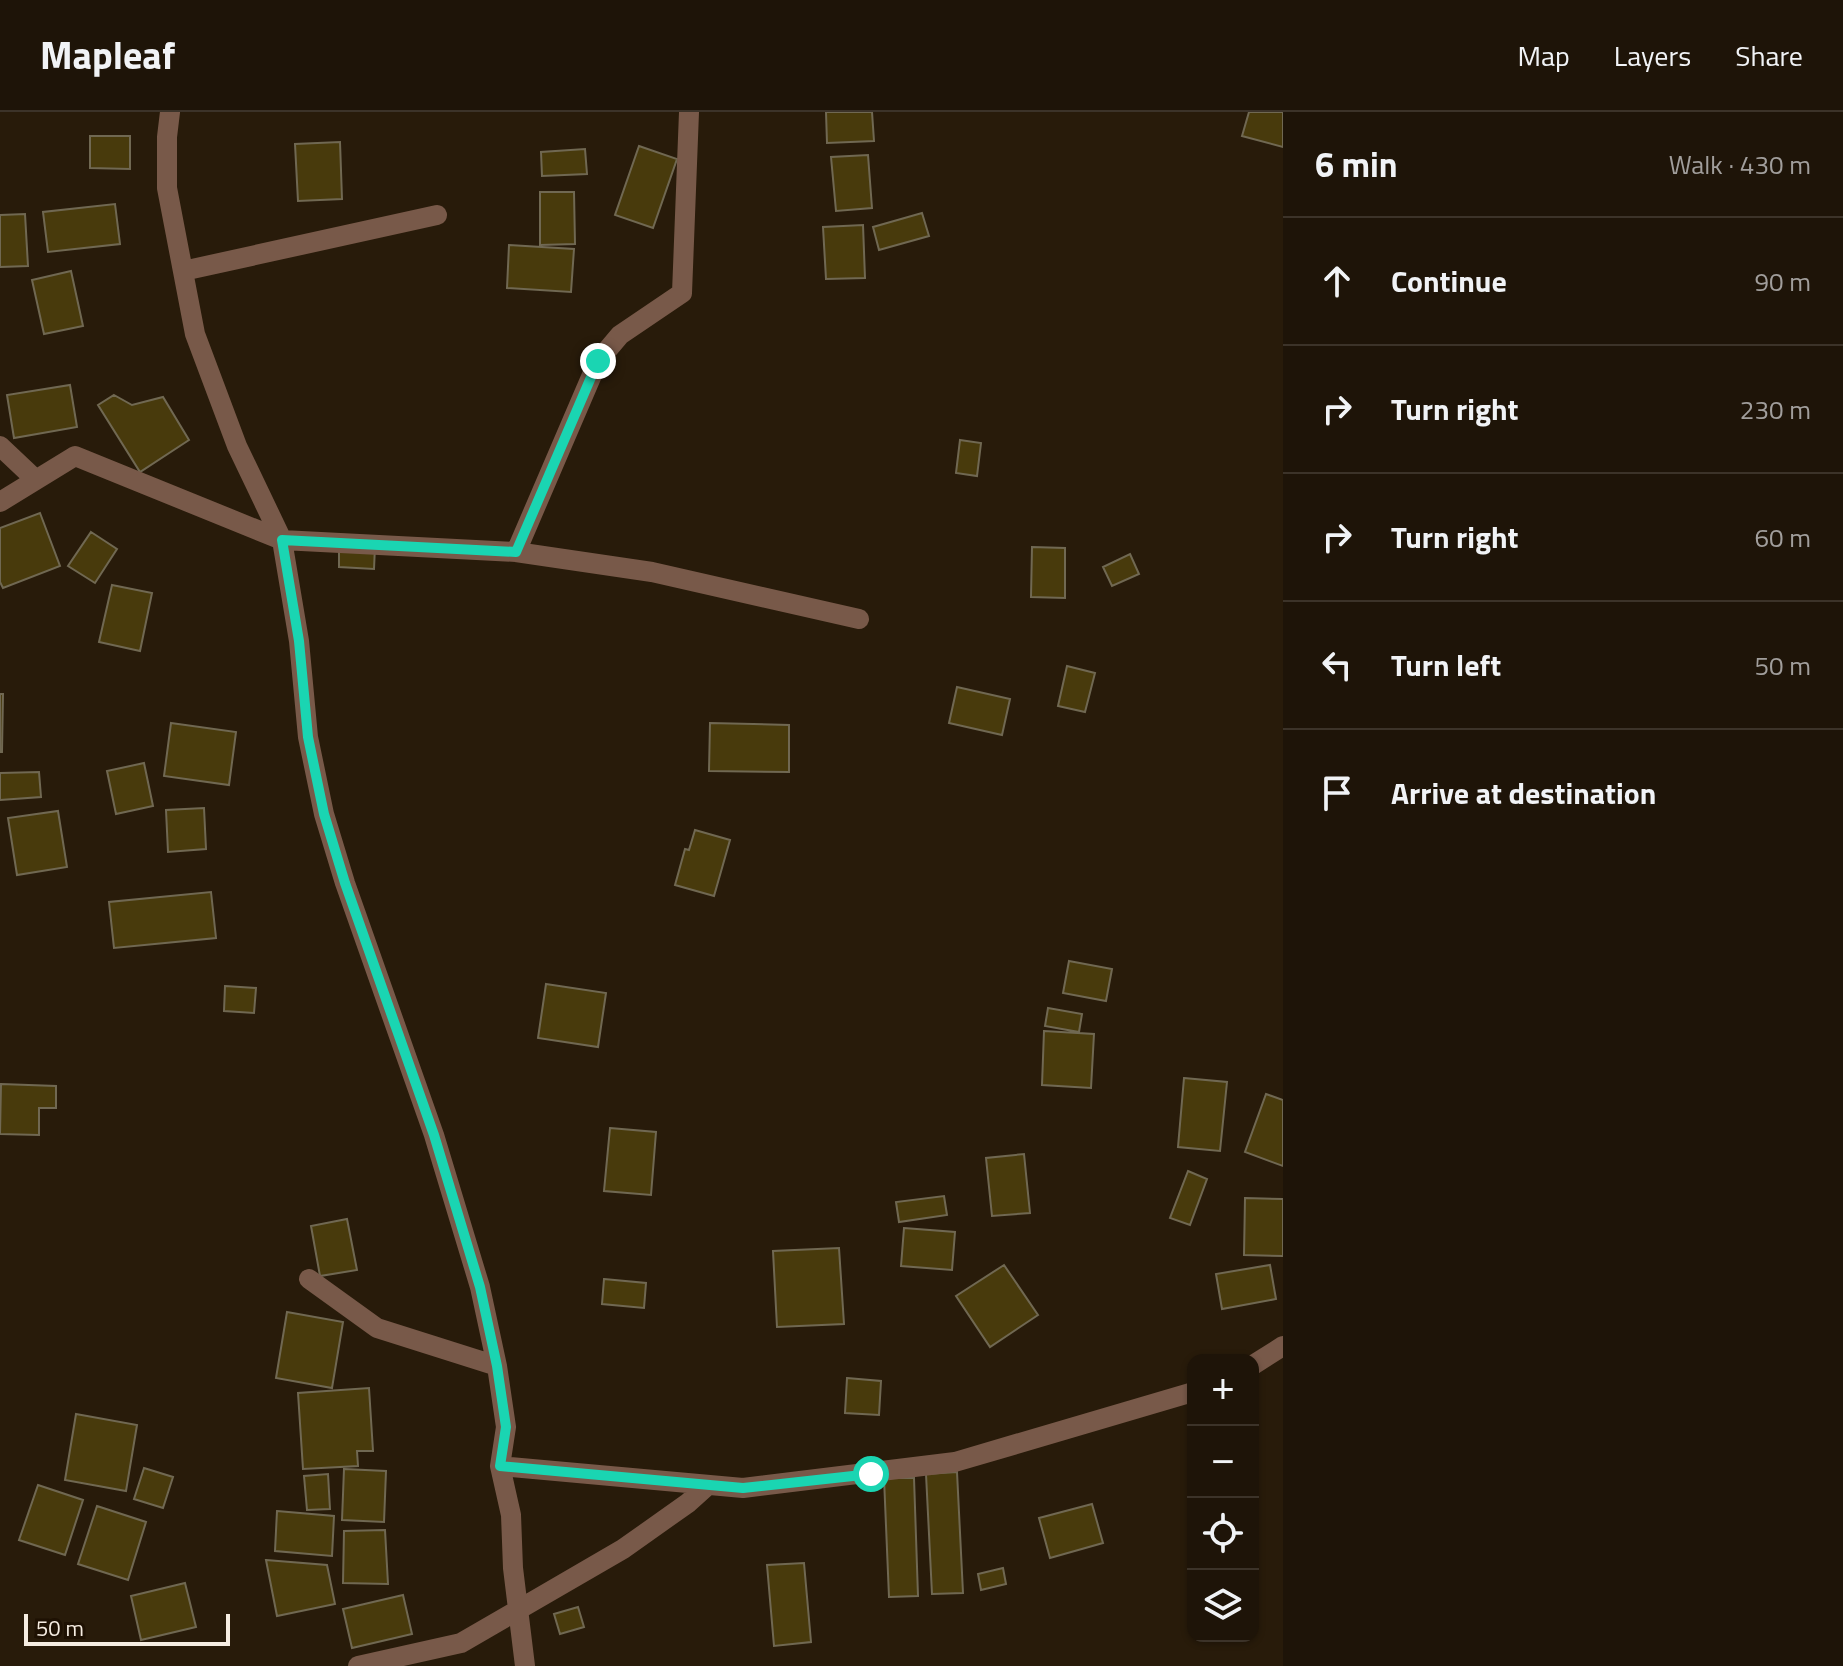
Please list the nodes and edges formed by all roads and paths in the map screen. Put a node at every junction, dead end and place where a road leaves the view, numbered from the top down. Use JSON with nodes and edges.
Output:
{"nodes":[{"id":1,"x":170,"y":112,"type":"edge"},
{"id":2,"x":689,"y":112,"type":"edge"},
{"id":3,"x":437,"y":215,"type":"dead end"},
{"id":4,"x":183,"y":271,"type":"junction"},
{"id":5,"x":0,"y":446,"type":"edge"},
{"id":6,"x":36,"y":480,"type":"junction"},
{"id":7,"x":0,"y":502,"type":"edge"},
{"id":8,"x":282,"y":540,"type":"junction"},
{"id":9,"x":516,"y":552,"type":"junction"},
{"id":10,"x":859,"y":619,"type":"dead end"},
{"id":11,"x":309,"y":1279,"type":"dead end"},
{"id":12,"x":1283,"y":1346,"type":"edge"},
{"id":13,"x":1259,"y":1361,"type":"edge"},
{"id":14,"x":497,"y":1366,"type":"junction"},
{"id":15,"x":1187,"y":1394,"type":"edge"},
{"id":16,"x":500,"y":1466,"type":"junction"},
{"id":17,"x":708,"y":1485,"type":"junction"},
{"id":18,"x":518,"y":1610,"type":"junction"},
{"id":19,"x":358,"y":1666,"type":"edge"},
{"id":20,"x":525,"y":1666,"type":"edge"}],
"edges":[{"from":1,"to":4,"type":"street"},
{"from":2,"to":9,"type":"street"},
{"from":3,"to":4,"type":"street"},
{"from":4,"to":8,"type":"street"},
{"from":5,"to":6,"type":"street"},
{"from":6,"to":7,"type":"street"},
{"from":6,"to":8,"type":"street"},
{"from":8,"to":9,"type":"street"},
{"from":8,"to":14,"type":"street"},
{"from":9,"to":10,"type":"street"},
{"from":11,"to":14,"type":"street"},
{"from":12,"to":13,"type":"street"},
{"from":14,"to":16,"type":"street"},
{"from":15,"to":17,"type":"street"},
{"from":16,"to":17,"type":"street"},
{"from":16,"to":18,"type":"street"},
{"from":17,"to":18,"type":"street"},
{"from":18,"to":19,"type":"street"},
{"from":18,"to":20,"type":"street"}]}
